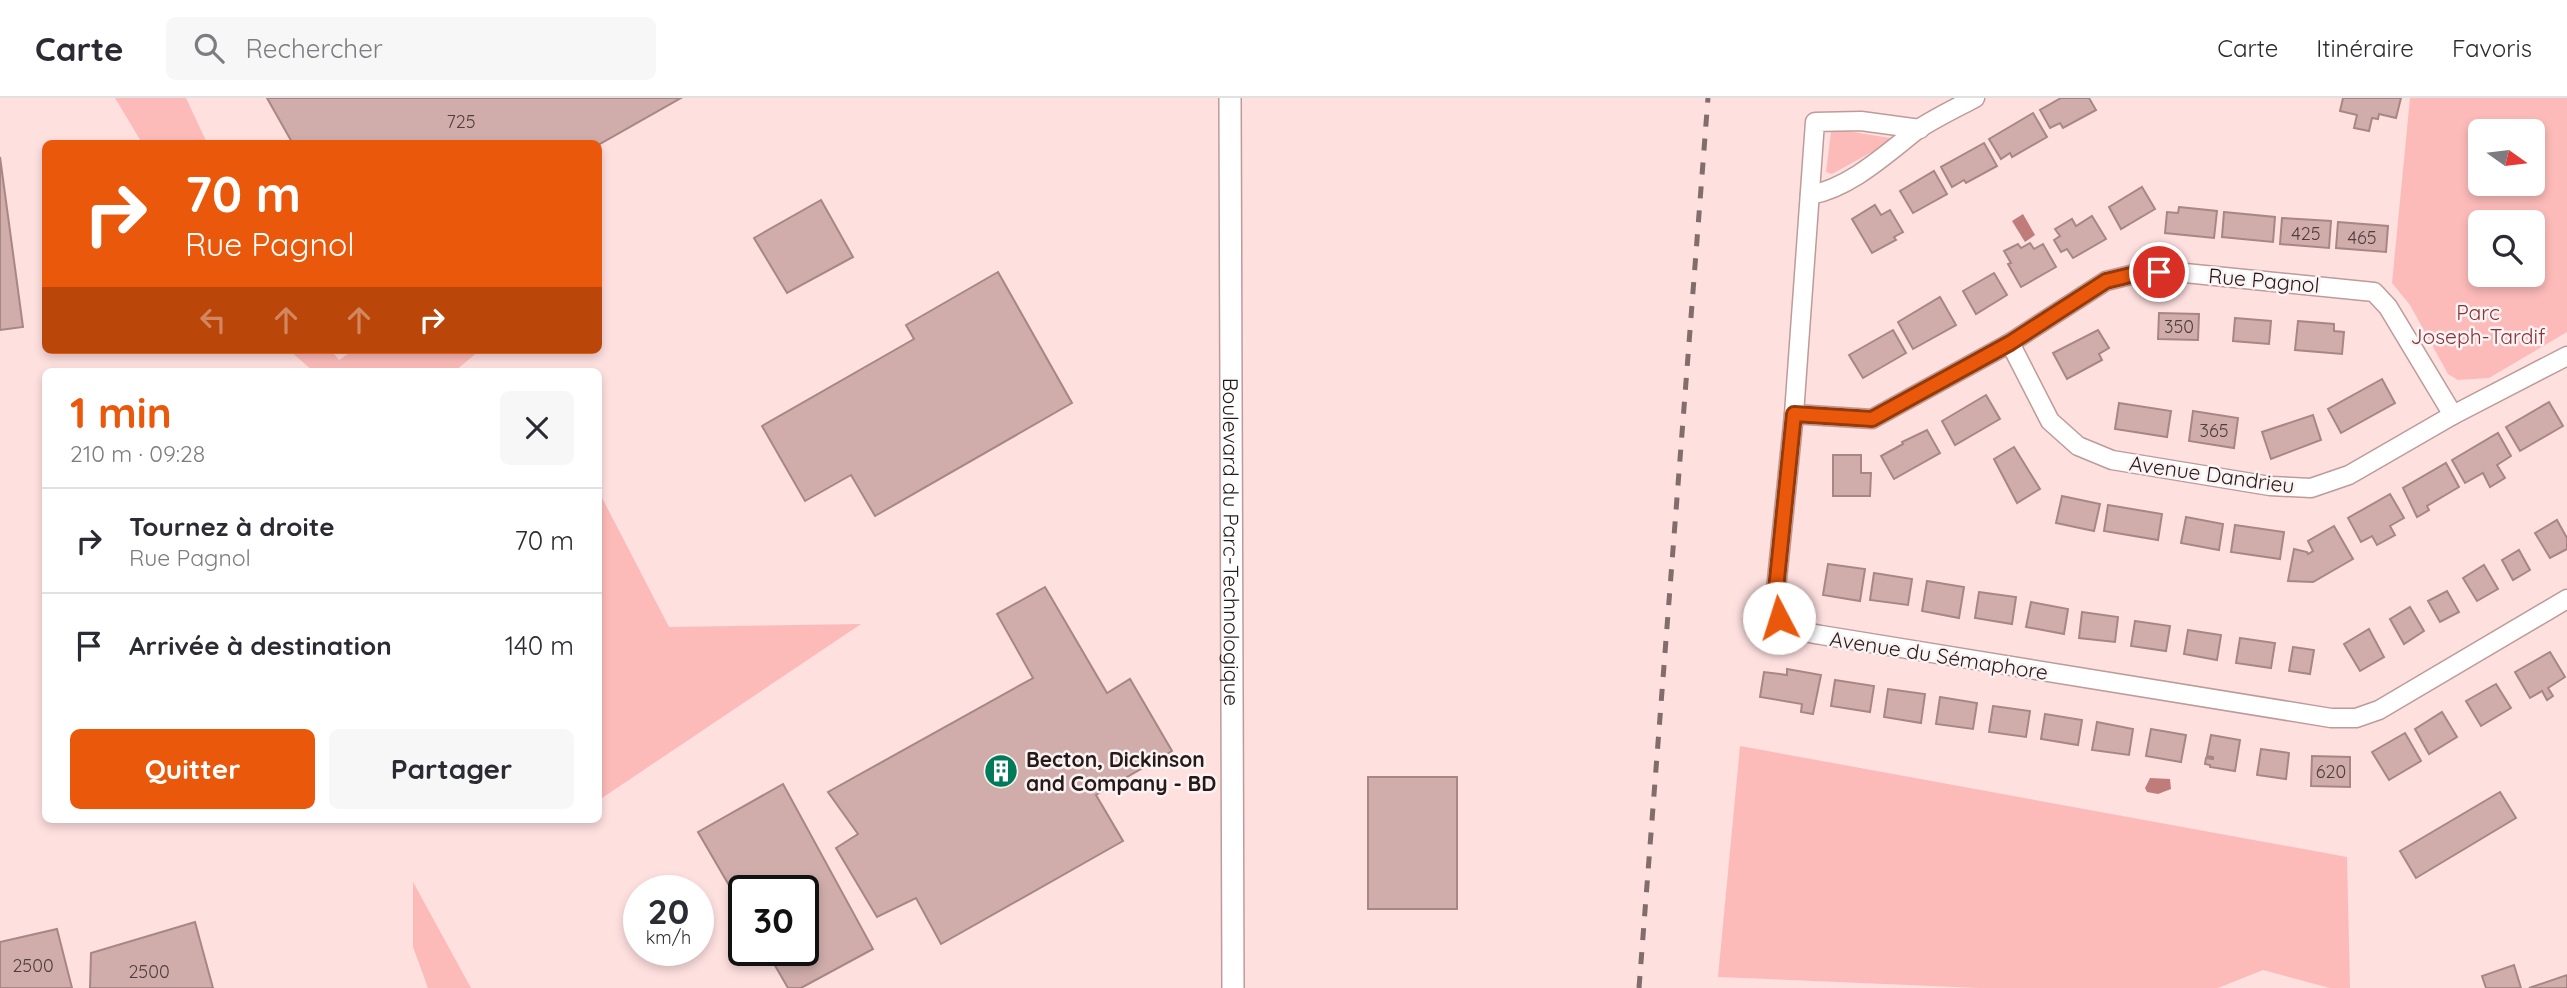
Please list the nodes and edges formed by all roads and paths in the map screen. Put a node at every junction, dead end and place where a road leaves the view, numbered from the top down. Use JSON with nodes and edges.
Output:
{"nodes":[{"id":1,"x":1230,"y":98,"type":"edge"},
{"id":2,"x":1975,"y":98,"type":"edge"},
{"id":3,"x":1920,"y":129,"type":"junction"},
{"id":4,"x":1810,"y":195,"type":"junction"},
{"id":5,"x":2010,"y":343,"type":"junction"},
{"id":6,"x":2567,"y":356,"type":"edge"},
{"id":7,"x":1794,"y":414,"type":"junction"},
{"id":8,"x":2453,"y":415,"type":"junction"},
{"id":9,"x":2567,"y":599,"type":"edge"},
{"id":10,"x":1233,"y":988,"type":"edge"}],
"edges":[{"from":1,"to":10,"type":"street","name":"Boulevard du Parc-Technologique"},
{"from":2,"to":3,"type":"street"},
{"from":3,"to":4,"type":"street"},
{"from":3,"to":4,"type":"street","name":"Avenue du Sémaphore"},
{"from":4,"to":7,"type":"street","name":"Avenue du Sémaphore"},
{"from":5,"to":7,"type":"street","name":"Rue Pagnol"},
{"from":5,"to":8,"type":"street","name":"Avenue Dandrieu"},
{"from":5,"to":8,"type":"street","name":"Rue Pagnol"},
{"from":6,"to":8,"type":"street","name":"Avenue Dandrieu"},
{"from":7,"to":9,"type":"street","name":"Avenue du Sémaphore"}]}
